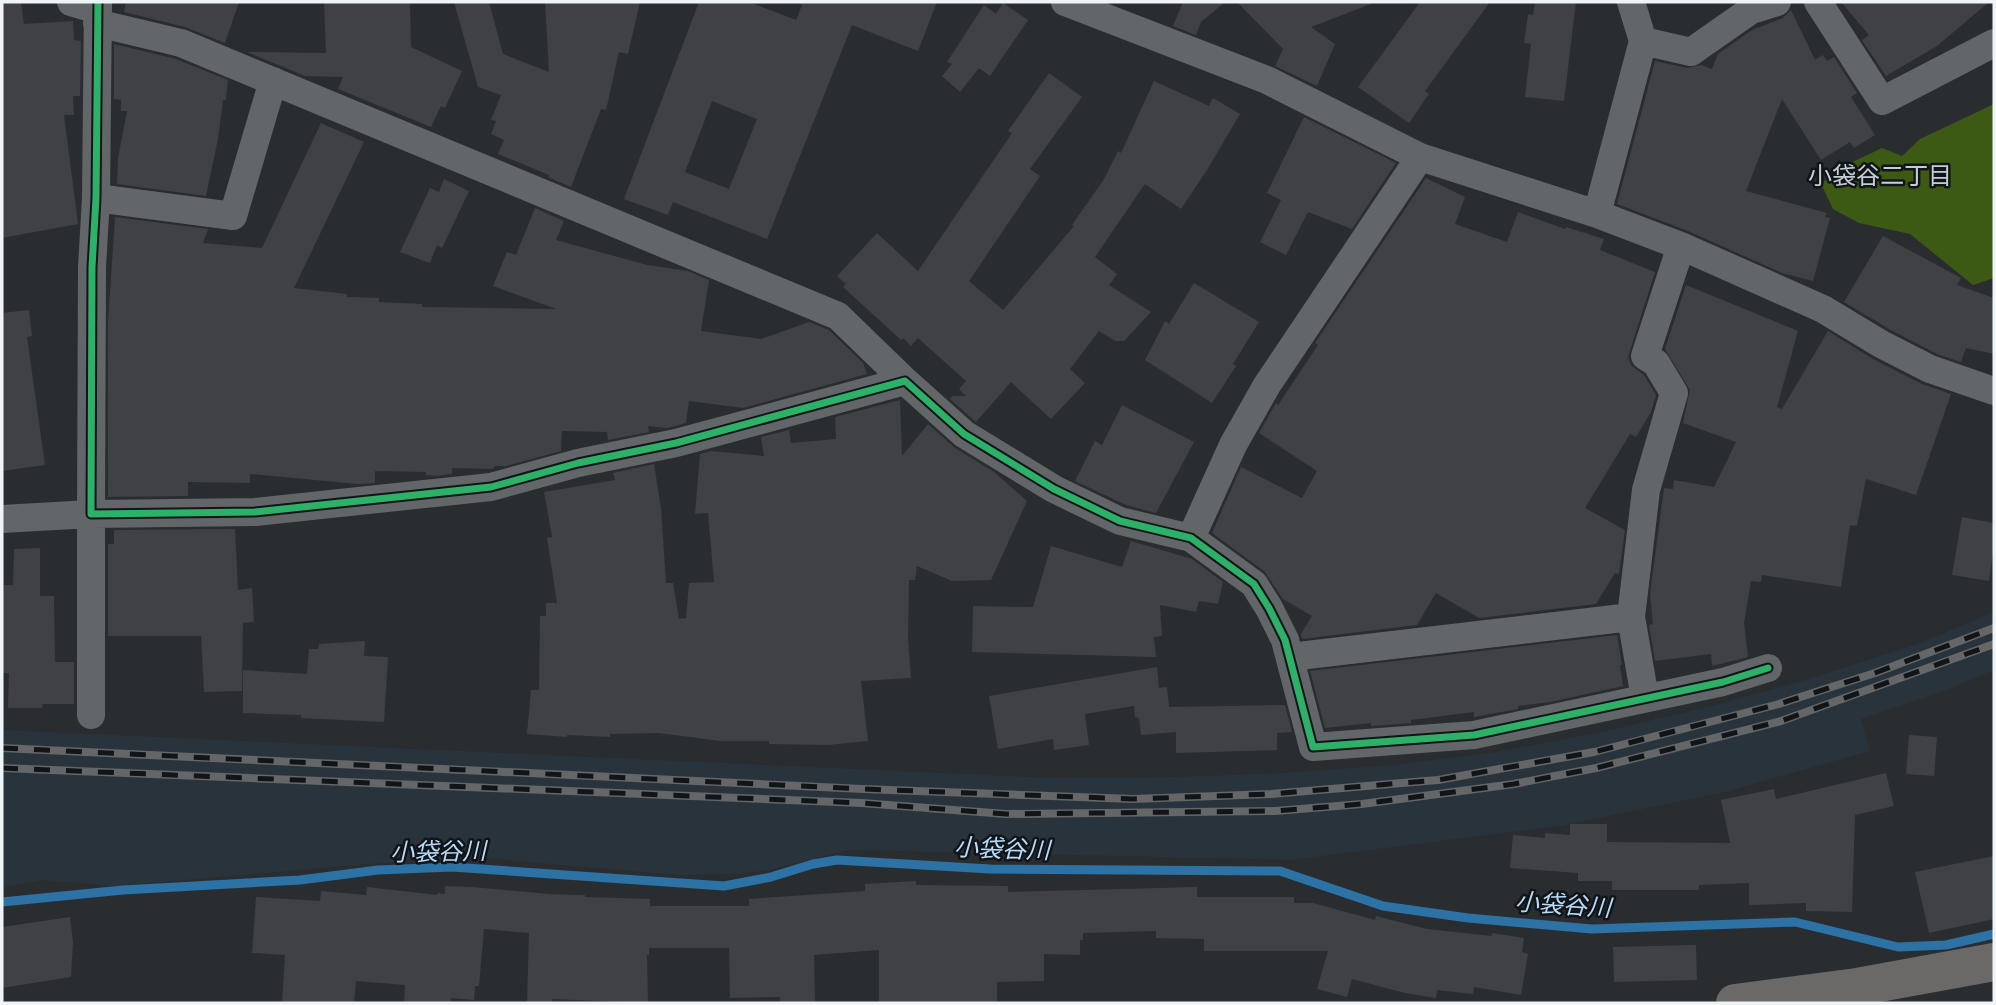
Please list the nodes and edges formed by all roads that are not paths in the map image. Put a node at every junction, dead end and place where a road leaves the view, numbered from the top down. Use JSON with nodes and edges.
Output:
{"nodes":[{"id":1,"x":1065,"y":2,"type":"edge"},
{"id":2,"x":1632,"y":2,"type":"edge"},
{"id":3,"x":1777,"y":2,"type":"edge"},
{"id":4,"x":1818,"y":2,"type":"edge"},
{"id":5,"x":91,"y":9,"type":"edge"},
{"id":6,"x":1105,"y":10,"type":"edge"},
{"id":7,"x":1643,"y":41,"type":"junction"},
{"id":8,"x":1994,"y":43,"type":"edge"},
{"id":9,"x":273,"y":81,"type":"junction"},
{"id":10,"x":1420,"y":157,"type":"junction"},
{"id":11,"x":96,"y":198,"type":"junction"},
{"id":12,"x":1597,"y":214,"type":"junction"},
{"id":13,"x":1681,"y":246,"type":"junction"},
{"id":14,"x":905,"y":381,"type":"junction"},
{"id":15,"x":1994,"y":391,"type":"edge"},
{"id":16,"x":91,"y":514,"type":"junction"},
{"id":17,"x":2,"y":519,"type":"edge"},
{"id":18,"x":1191,"y":538,"type":"junction"},
{"id":19,"x":1631,"y":617,"type":"junction"},
{"id":20,"x":1290,"y":657,"type":"junction"},
{"id":21,"x":1768,"y":668,"type":"dead end"},
{"id":22,"x":1644,"y":698,"type":"junction"},
{"id":23,"x":91,"y":715,"type":"dead end"},
{"id":24,"x":1994,"y":962,"type":"edge"},
{"id":25,"x":1857,"y":995,"type":"edge"},
{"id":26,"x":1735,"y":1003,"type":"edge"}],
"edges":[{"from":1,"to":6,"type":"street"},
{"from":2,"to":7,"type":"street"},
{"from":3,"to":7,"type":"street"},
{"from":4,"to":8,"type":"street"},
{"from":5,"to":9,"type":"street"},
{"from":5,"to":11,"type":"street"},
{"from":6,"to":10,"type":"street"},
{"from":7,"to":12,"type":"street"},
{"from":9,"to":11,"type":"street"},
{"from":9,"to":14,"type":"street"},
{"from":10,"to":12,"type":"street"},
{"from":10,"to":18,"type":"street"},
{"from":11,"to":16,"type":"street"},
{"from":12,"to":13,"type":"street"},
{"from":13,"to":15,"type":"street"},
{"from":13,"to":19,"type":"street"},
{"from":14,"to":16,"type":"street"},
{"from":14,"to":18,"type":"street"},
{"from":16,"to":17,"type":"street"},
{"from":16,"to":23,"type":"street"},
{"from":18,"to":20,"type":"street"},
{"from":19,"to":20,"type":"street"},
{"from":19,"to":22,"type":"street"},
{"from":20,"to":22,"type":"street"},
{"from":21,"to":22,"type":"street"},
{"from":24,"to":25,"type":"main road"},
{"from":25,"to":26,"type":"main road"}]}
